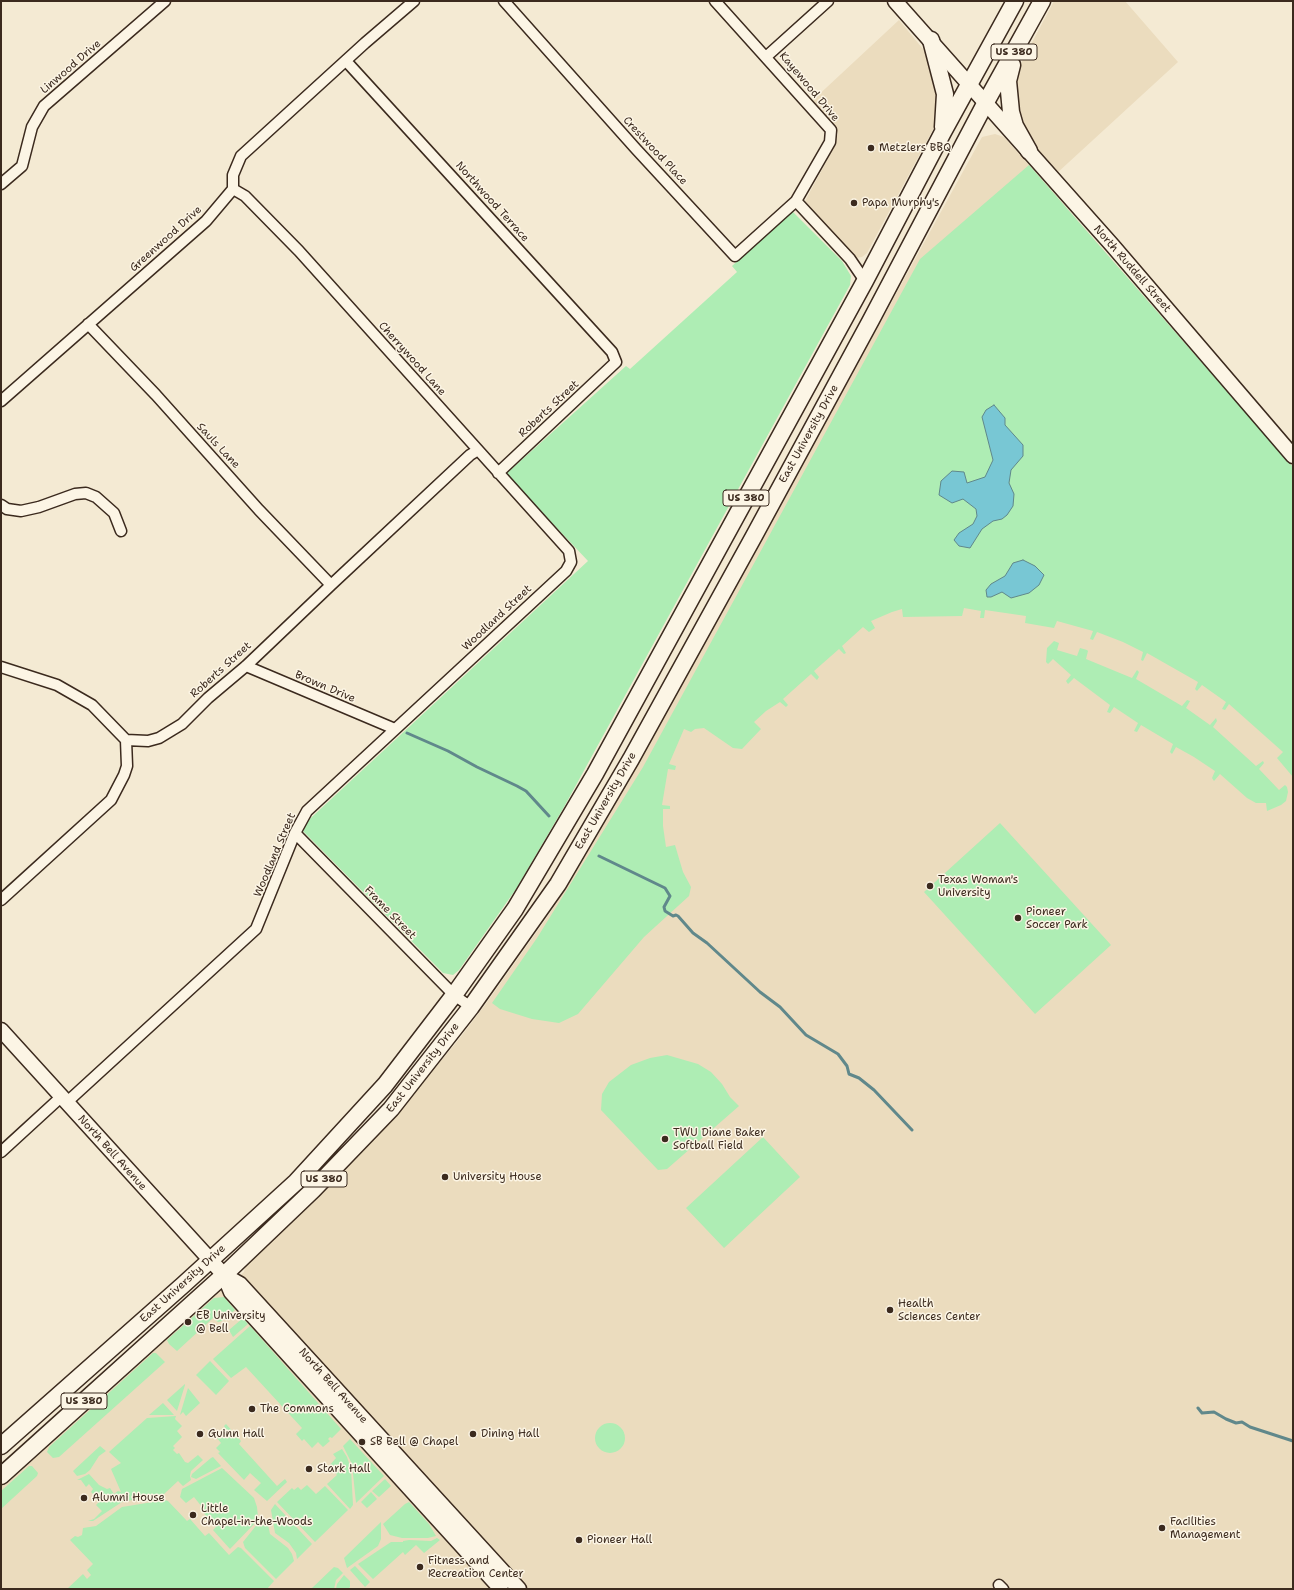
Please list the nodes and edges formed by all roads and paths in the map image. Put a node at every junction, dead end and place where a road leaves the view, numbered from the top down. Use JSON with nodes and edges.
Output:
{"nodes":[{"id":1,"x":165,"y":1,"type":"edge"},
{"id":2,"x":414,"y":1,"type":"edge"},
{"id":3,"x":504,"y":1,"type":"edge"},
{"id":4,"x":715,"y":1,"type":"edge"},
{"id":5,"x":828,"y":1,"type":"edge"},
{"id":6,"x":895,"y":1,"type":"edge"},
{"id":7,"x":1015,"y":1,"type":"edge"},
{"id":8,"x":1042,"y":1,"type":"edge"},
{"id":9,"x":931,"y":40,"type":"junction"},
{"id":10,"x":1020,"y":43,"type":"junction"},
{"id":11,"x":767,"y":56,"type":"junction"},
{"id":12,"x":346,"y":61,"type":"junction"},
{"id":13,"x":970,"y":83,"type":"junction"},
{"id":14,"x":986,"y":102,"type":"junction"},
{"id":15,"x":943,"y":132,"type":"junction"},
{"id":16,"x":1029,"y":151,"type":"junction"},
{"id":17,"x":1,"y":184,"type":"edge"},
{"id":18,"x":233,"y":189,"type":"junction"},
{"id":19,"x":796,"y":201,"type":"junction"},
{"id":20,"x":865,"y":281,"type":"junction"},
{"id":21,"x":88,"y":324,"type":"junction"},
{"id":22,"x":616,"y":362,"type":"joint"},
{"id":23,"x":1,"y":401,"type":"edge"},
{"id":24,"x":478,"y":450,"type":"junction"},
{"id":25,"x":1293,"y":456,"type":"edge"},
{"id":26,"x":498,"y":473,"type":"junction"},
{"id":27,"x":1,"y":505,"type":"edge"},
{"id":28,"x":121,"y":531,"type":"dead end"},
{"id":29,"x":569,"y":551,"type":"joint"},
{"id":30,"x":331,"y":585,"type":"junction"},
{"id":31,"x":246,"y":666,"type":"junction"},
{"id":32,"x":1,"y":667,"type":"edge"},
{"id":33,"x":395,"y":729,"type":"junction"},
{"id":34,"x":126,"y":740,"type":"junction"},
{"id":35,"x":295,"y":833,"type":"junction"},
{"id":36,"x":1,"y":900,"type":"edge"},
{"id":37,"x":454,"y":995,"type":"junction"},
{"id":38,"x":471,"y":1007,"type":"junction"},
{"id":39,"x":1,"y":1030,"type":"edge"},
{"id":40,"x":64,"y":1100,"type":"junction"},
{"id":41,"x":1,"y":1152,"type":"edge"},
{"id":42,"x":210,"y":1260,"type":"junction"},
{"id":43,"x":224,"y":1275,"type":"junction"},
{"id":44,"x":1,"y":1446,"type":"edge"},
{"id":45,"x":1,"y":1476,"type":"edge"},
{"id":46,"x":501,"y":1589,"type":"edge"},
{"id":47,"x":519,"y":1589,"type":"edge"}],
"edges":[{"from":1,"to":17,"type":"street","name":"Linwood Drive"},
{"from":2,"to":12,"type":"street"},
{"from":3,"to":19,"type":"street","name":"Crestwood Place"},
{"from":4,"to":11,"type":"street","name":"Kayewood Drive"},
{"from":5,"to":11,"type":"street"},
{"from":6,"to":9,"type":"main road","name":"North Ruddell Street"},
{"from":7,"to":13,"type":"main road","name":"East University Drive","number":"US 380"},
{"from":8,"to":10,"type":"main road","name":"East University Drive","number":"US 380"},
{"from":9,"to":13,"type":"main road","name":"North Ruddell Street"},
{"from":9,"to":15,"type":"main road"},
{"from":10,"to":14,"type":"main road","name":"East University Drive","number":"US 380"},
{"from":10,"to":16,"type":"main road"},
{"from":11,"to":19,"type":"street","name":"Kayewood Drive"},
{"from":12,"to":18,"type":"street"},
{"from":12,"to":22,"type":"street","name":"Northwood Terrace"},
{"from":13,"to":14,"type":"main road","name":"North Ruddell Street"},
{"from":13,"to":15,"type":"main road","name":"East University Drive","number":"US 380"},
{"from":14,"to":16,"type":"main road","name":"North Ruddell Street"},
{"from":14,"to":38,"type":"main road","name":"East University Drive","number":"US 380"},
{"from":15,"to":20,"type":"main road","name":"East University Drive","number":"US 380"},
{"from":16,"to":25,"type":"main road","name":"North Ruddell Street"},
{"from":18,"to":21,"type":"street","name":"Greenwood Drive"},
{"from":18,"to":24,"type":"street","name":"Cherrywood Lane"},
{"from":19,"to":20,"type":"street"},
{"from":20,"to":37,"type":"main road","name":"East University Drive","number":"US 380"},
{"from":21,"to":23,"type":"street","name":"Greenwood Drive"},
{"from":21,"to":30,"type":"street","name":"Sauls Lane"},
{"from":22,"to":26,"type":"street","name":"Roberts Street"},
{"from":24,"to":26,"type":"street","name":"Cherrywood Lane"},
{"from":24,"to":30,"type":"street","name":"Roberts Street"},
{"from":26,"to":29,"type":"street","name":"Cherrywood Lane"},
{"from":27,"to":28,"type":"street"},
{"from":29,"to":33,"type":"street","name":"Woodland Street"},
{"from":30,"to":31,"type":"street","name":"Roberts Street"},
{"from":31,"to":33,"type":"street","name":"Brown Drive"},
{"from":31,"to":34,"type":"street","name":"Roberts Street"},
{"from":32,"to":34,"type":"street"},
{"from":33,"to":35,"type":"street","name":"Woodland Street"},
{"from":34,"to":36,"type":"street"},
{"from":35,"to":37,"type":"street","name":"Frame Street"},
{"from":35,"to":40,"type":"street","name":"Woodland Street"},
{"from":37,"to":38,"type":"street","name":"Frame Street"},
{"from":37,"to":42,"type":"main road","name":"East University Drive","number":"US 380"},
{"from":38,"to":43,"type":"main road","name":"East University Drive","number":"US 380"},
{"from":39,"to":40,"type":"main road","name":"North Bell Avenue"},
{"from":40,"to":41,"type":"street","name":"Woodland Street"},
{"from":40,"to":42,"type":"main road","name":"North Bell Avenue"},
{"from":42,"to":43,"type":"main road","name":"North Bell Avenue"},
{"from":42,"to":44,"type":"main road","name":"East University Drive","number":"US 380"},
{"from":43,"to":45,"type":"main road","name":"East University Drive","number":"US 380"},
{"from":43,"to":46,"type":"main road","name":"North Bell Avenue"},
{"from":43,"to":47,"type":"main road","name":"North Bell Avenue"}]}
